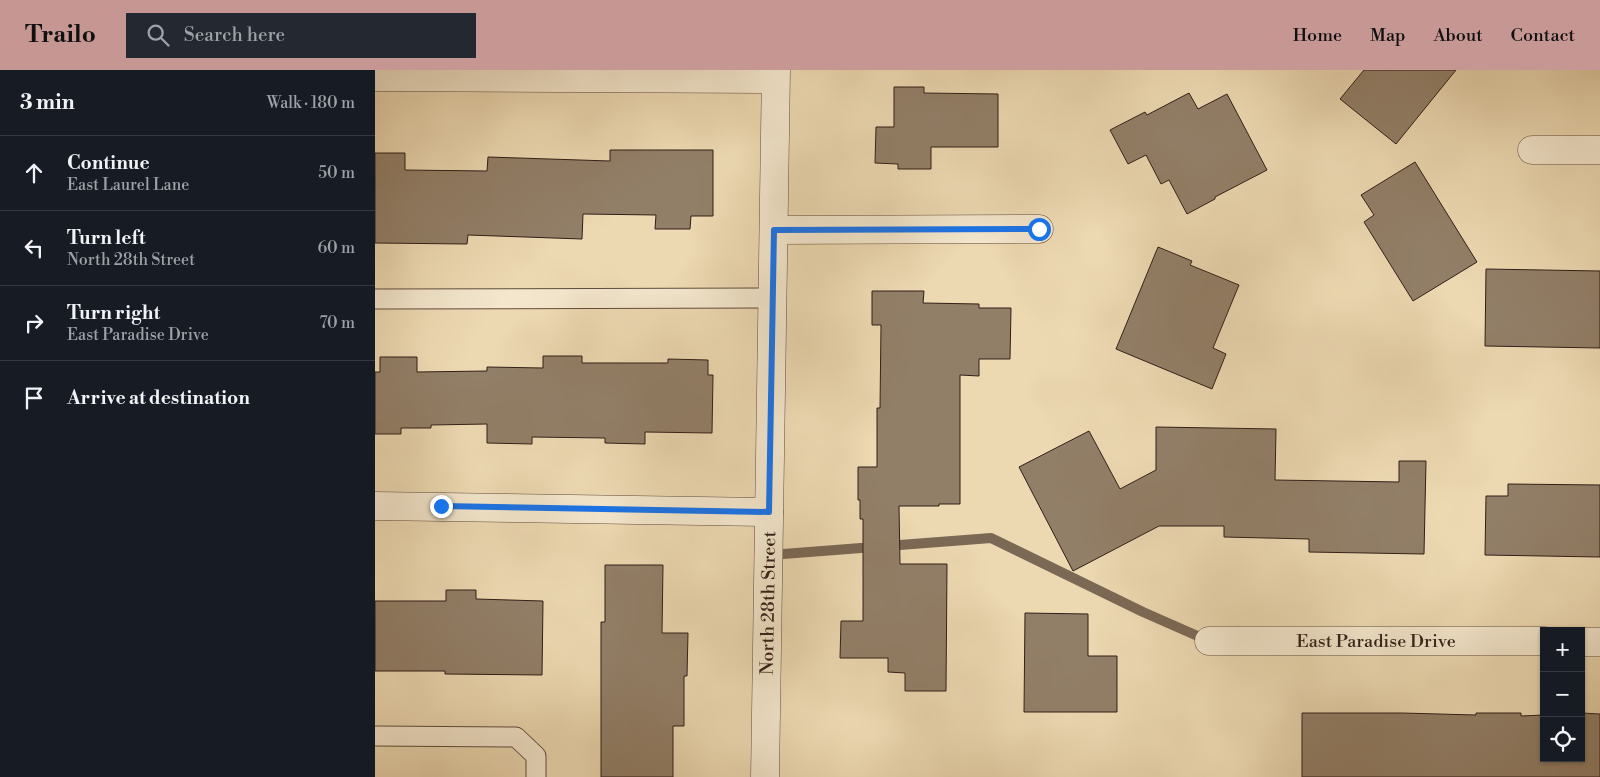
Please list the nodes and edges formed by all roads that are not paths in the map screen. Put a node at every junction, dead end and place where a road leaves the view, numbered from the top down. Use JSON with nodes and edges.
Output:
{"nodes":[{"id":1,"x":775,"y":75,"type":"edge"},
{"id":2,"x":375,"y":77,"type":"edge"},
{"id":3,"x":1533,"y":150,"type":"dead end"},
{"id":4,"x":1600,"y":150,"type":"edge"},
{"id":5,"x":1039,"y":229,"type":"dead end"},
{"id":6,"x":774,"y":230,"type":"junction"},
{"id":7,"x":772,"y":298,"type":"junction"},
{"id":8,"x":375,"y":299,"type":"edge"},
{"id":9,"x":375,"y":506,"type":"edge"},
{"id":10,"x":769,"y":512,"type":"junction"},
{"id":11,"x":1209,"y":640,"type":"dead end"},
{"id":12,"x":1540,"y":642,"type":"edge"},
{"id":13,"x":1585,"y":642,"type":"edge"},
{"id":14,"x":1600,"y":642,"type":"edge"},
{"id":15,"x":375,"y":736,"type":"edge"},
{"id":16,"x":536,"y":777,"type":"edge"},
{"id":17,"x":765,"y":777,"type":"edge"}],
"edges":[{"from":1,"to":2,"type":"street"},
{"from":1,"to":6,"type":"street","name":"North 28th Street"},
{"from":3,"to":4,"type":"street"},
{"from":5,"to":6,"type":"street"},
{"from":6,"to":7,"type":"street","name":"North 28th Street"},
{"from":7,"to":8,"type":"lane"},
{"from":7,"to":10,"type":"street","name":"North 28th Street"},
{"from":9,"to":10,"type":"street"},
{"from":10,"to":17,"type":"street","name":"North 28th Street"},
{"from":11,"to":12,"type":"street","name":"East Paradise Drive"},
{"from":13,"to":14,"type":"street"},
{"from":15,"to":16,"type":"lane"}]}
